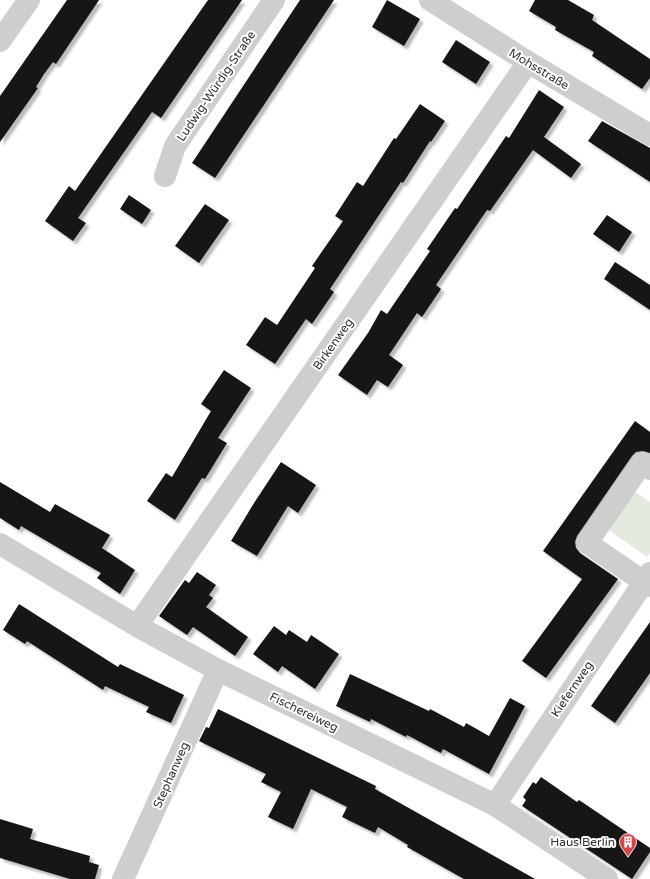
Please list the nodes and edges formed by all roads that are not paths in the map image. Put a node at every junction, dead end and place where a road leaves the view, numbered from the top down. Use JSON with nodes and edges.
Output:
{"nodes":[{"id":1,"x":29,"y":0,"type":"edge"},
{"id":2,"x":274,"y":0,"type":"edge"},
{"id":3,"x":430,"y":0,"type":"edge"},
{"id":4,"x":0,"y":41,"type":"edge"},
{"id":5,"x":528,"y":62,"type":"junction"},
{"id":6,"x":650,"y":135,"type":"edge"},
{"id":7,"x":165,"y":176,"type":"dead end"},
{"id":8,"x":650,"y":469,"type":"edge"},
{"id":9,"x":0,"y":544,"type":"edge"},
{"id":10,"x":648,"y":581,"type":"edge"},
{"id":11,"x":137,"y":626,"type":"junction"},
{"id":12,"x":218,"y":670,"type":"junction"},
{"id":13,"x":495,"y":805,"type":"junction"},
{"id":14,"x":123,"y":879,"type":"edge"},
{"id":15,"x":607,"y":879,"type":"edge"}],
"edges":[{"from":1,"to":4,"type":"street"},
{"from":2,"to":7,"type":"street","name":"Ludwig-Würdig-Straße"},
{"from":3,"to":5,"type":"street","name":"Mohsstraße"},
{"from":5,"to":6,"type":"street","name":"Mohsstraße"},
{"from":5,"to":11,"type":"street","name":"Birkenweg"},
{"from":8,"to":10,"type":"street"},
{"from":9,"to":11,"type":"street","name":"Fischereiweg"},
{"from":10,"to":13,"type":"street","name":"Kiefernweg"},
{"from":11,"to":12,"type":"street","name":"Fischereiweg"},
{"from":12,"to":13,"type":"street","name":"Fischereiweg"},
{"from":12,"to":14,"type":"street","name":"Stephanweg"},
{"from":13,"to":15,"type":"street","name":"Fischereiweg"}]}
